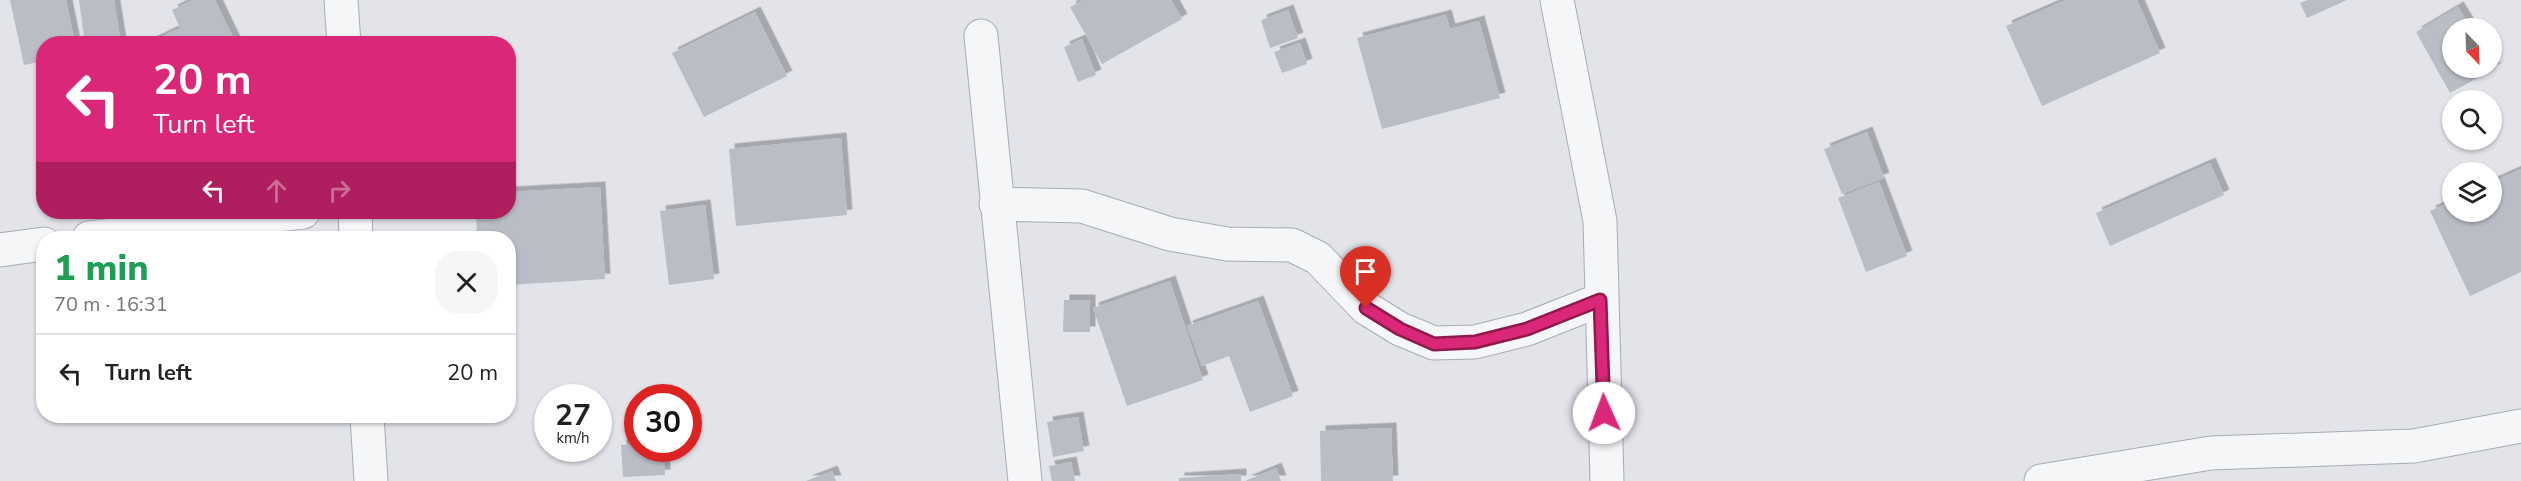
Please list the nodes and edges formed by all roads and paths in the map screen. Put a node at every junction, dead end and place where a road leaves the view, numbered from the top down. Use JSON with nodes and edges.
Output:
{"nodes":[{"id":1,"x":341,"y":0,"type":"edge"},
{"id":2,"x":1557,"y":0,"type":"edge"},
{"id":3,"x":343,"y":36,"type":"edge"},
{"id":4,"x":981,"y":36,"type":"dead end"},
{"id":5,"x":996,"y":204,"type":"junction"},
{"id":6,"x":245,"y":219,"type":"edge"},
{"id":7,"x":147,"y":231,"type":"edge"},
{"id":8,"x":36,"y":245,"type":"edge"},
{"id":9,"x":0,"y":250,"type":"edge"},
{"id":10,"x":1600,"y":300,"type":"junction"},
{"id":11,"x":367,"y":423,"type":"edge"},
{"id":12,"x":2521,"y":426,"type":"edge"},
{"id":13,"x":371,"y":481,"type":"edge"},
{"id":14,"x":1025,"y":481,"type":"edge"},
{"id":15,"x":1607,"y":481,"type":"edge"},
{"id":16,"x":2041,"y":481,"type":"edge"}],
"edges":[{"from":1,"to":3,"type":"street"},
{"from":2,"to":10,"type":"street"},
{"from":4,"to":5,"type":"street"},
{"from":5,"to":10,"type":"street"},
{"from":5,"to":14,"type":"street"},
{"from":6,"to":7,"type":"street"},
{"from":8,"to":9,"type":"street"},
{"from":10,"to":15,"type":"street"},
{"from":11,"to":13,"type":"street"},
{"from":12,"to":16,"type":"street"}]}
